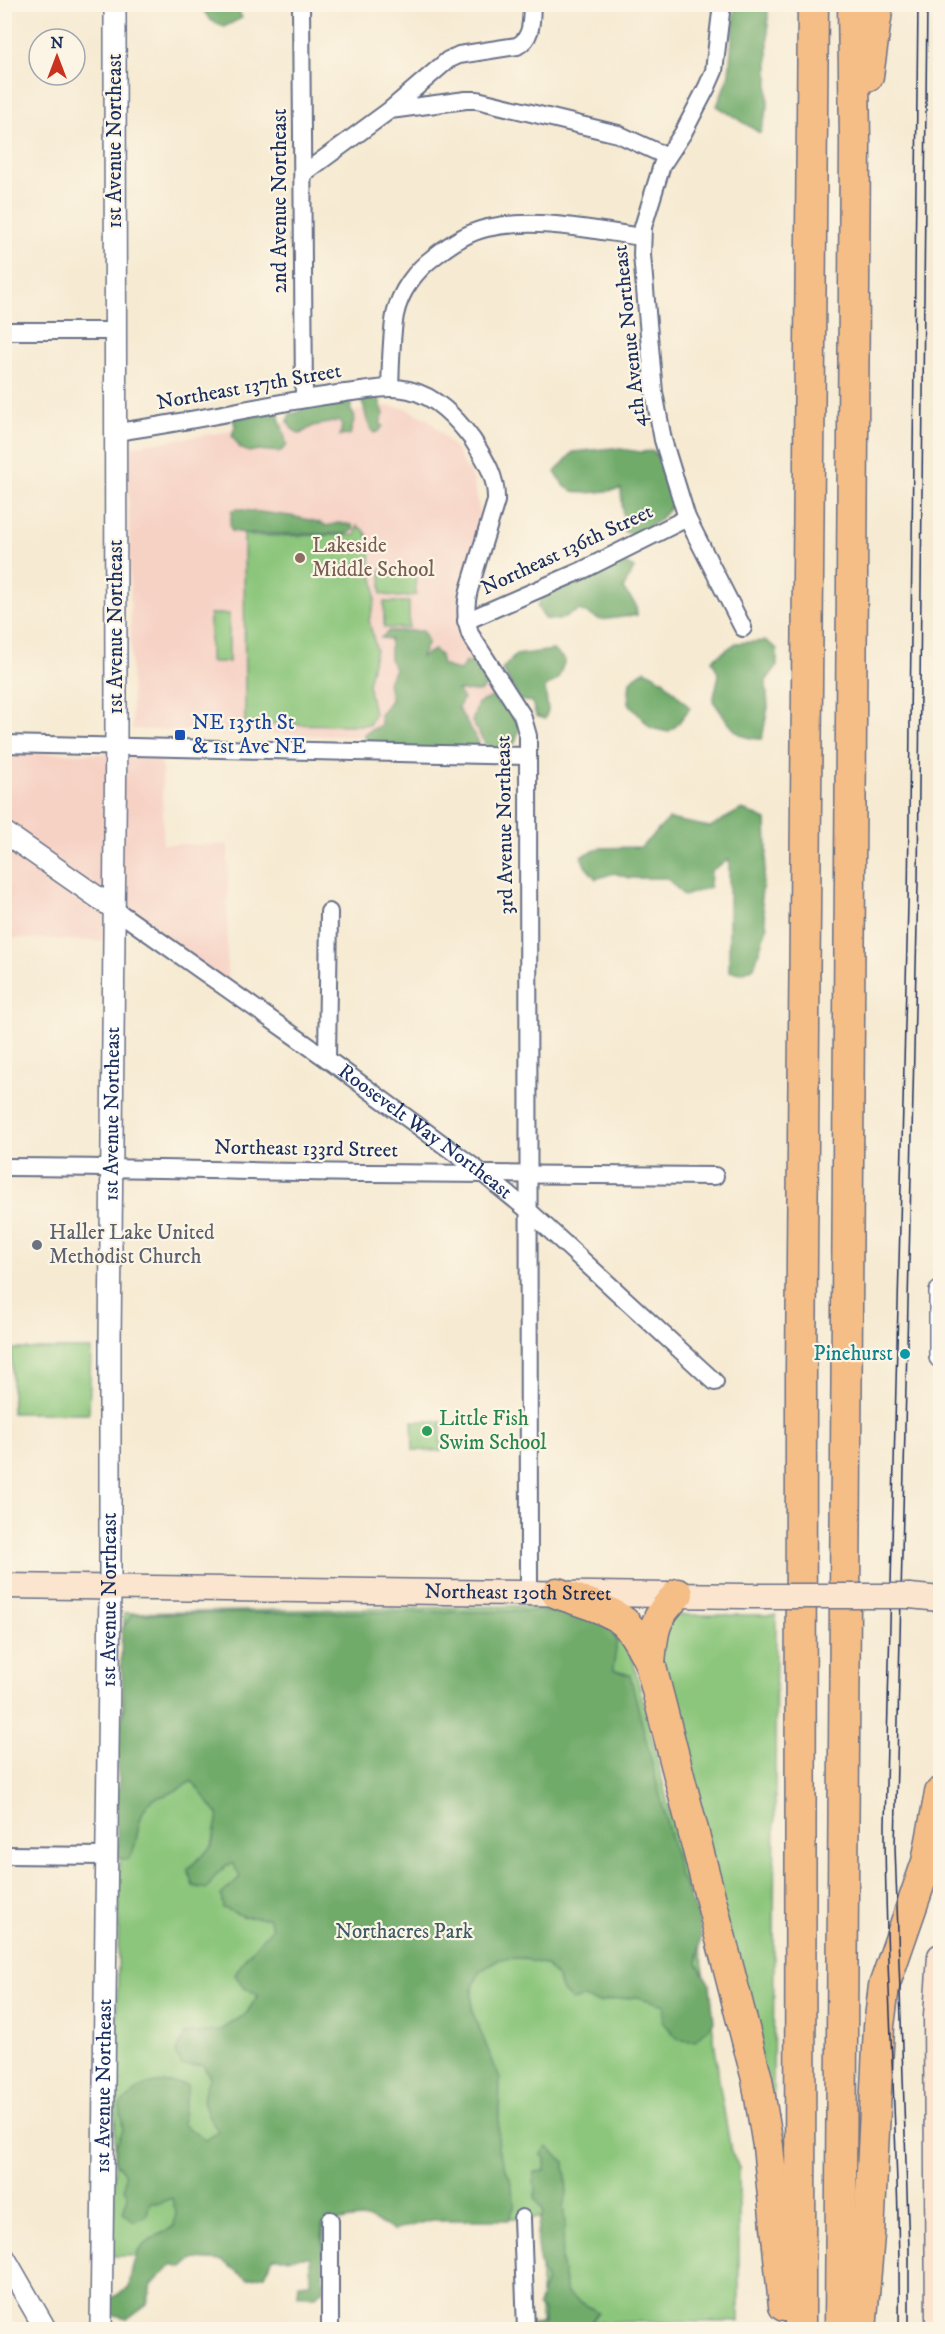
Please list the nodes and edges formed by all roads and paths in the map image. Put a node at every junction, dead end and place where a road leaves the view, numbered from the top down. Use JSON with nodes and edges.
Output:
{"nodes":[{"id":1,"x":115,"y":4,"type":"edge"},
{"id":2,"x":301,"y":4,"type":"edge"},
{"id":3,"x":532,"y":4,"type":"edge"},
{"id":4,"x":722,"y":4,"type":"edge"},
{"id":5,"x":792,"y":4,"type":"edge"},
{"id":6,"x":813,"y":4,"type":"edge"},
{"id":7,"x":853,"y":4,"type":"edge"},
{"id":8,"x":878,"y":4,"type":"edge"},
{"id":9,"x":390,"y":110,"type":"junction"},
{"id":10,"x":855,"y":141,"type":"junction"},
{"id":11,"x":666,"y":156,"type":"junction"},
{"id":12,"x":303,"y":174,"type":"junction"},
{"id":13,"x":812,"y":228,"type":"junction"},
{"id":14,"x":642,"y":237,"type":"junction"},
{"id":15,"x":4,"y":331,"type":"edge"},
{"id":16,"x":116,"y":331,"type":"junction"},
{"id":17,"x":390,"y":388,"type":"junction"},
{"id":18,"x":304,"y":398,"type":"junction"},
{"id":19,"x":116,"y":432,"type":"junction"},
{"id":20,"x":687,"y":518,"type":"junction"},
{"id":21,"x":466,"y":621,"type":"junction"},
{"id":22,"x":742,"y":628,"type":"dead end"},
{"id":23,"x":4,"y":744,"type":"edge"},
{"id":24,"x":116,"y":747,"type":"junction"},
{"id":25,"x":528,"y":756,"type":"junction"},
{"id":26,"x":4,"y":832,"type":"edge"},
{"id":27,"x":113,"y":908,"type":"junction"},
{"id":28,"x":329,"y":912,"type":"dead end"},
{"id":29,"x":327,"y":1059,"type":"junction"},
{"id":30,"x":4,"y":1167,"type":"edge"},
{"id":31,"x":111,"y":1167,"type":"junction"},
{"id":32,"x":482,"y":1173,"type":"junction"},
{"id":33,"x":528,"y":1173,"type":"junction"},
{"id":34,"x":716,"y":1176,"type":"dead end"},
{"id":35,"x":529,"y":1211,"type":"junction"},
{"id":36,"x":940,"y":1292,"type":"edge"},
{"id":37,"x":940,"y":1357,"type":"edge"},
{"id":38,"x":716,"y":1382,"type":"dead end"},
{"id":39,"x":4,"y":1586,"type":"edge"},
{"id":40,"x":110,"y":1588,"type":"junction"},
{"id":41,"x":543,"y":1593,"type":"junction"},
{"id":42,"x":678,"y":1594,"type":"junction"},
{"id":43,"x":926,"y":1597,"type":"edge"},
{"id":44,"x":650,"y":1663,"type":"junction"},
{"id":45,"x":940,"y":1794,"type":"edge"},
{"id":46,"x":4,"y":1856,"type":"edge"},
{"id":47,"x":106,"y":1856,"type":"junction"},
{"id":48,"x":940,"y":1956,"type":"edge"},
{"id":49,"x":938,"y":2016,"type":"edge"},
{"id":50,"x":522,"y":2218,"type":"dead end"},
{"id":51,"x":330,"y":2220,"type":"dead end"},
{"id":52,"x":4,"y":2257,"type":"edge"},
{"id":53,"x":46,"y":2330,"type":"edge"},
{"id":54,"x":101,"y":2330,"type":"edge"},
{"id":55,"x":330,"y":2330,"type":"edge"},
{"id":56,"x":525,"y":2330,"type":"edge"},
{"id":57,"x":787,"y":2330,"type":"edge"},
{"id":58,"x":800,"y":2330,"type":"edge"},
{"id":59,"x":840,"y":2330,"type":"edge"},
{"id":60,"x":861,"y":2330,"type":"edge"},
{"id":61,"x":938,"y":2330,"type":"edge"}],
"edges":[{"from":1,"to":16,"type":"street","name":"1st Avenue Northeast"},
{"from":2,"to":12,"type":"street","name":"2nd Avenue Northeast"},
{"from":3,"to":9,"type":"street"},
{"from":4,"to":11,"type":"street","name":"4th Avenue Northeast"},
{"from":5,"to":13,"type":"highway"},
{"from":6,"to":13,"type":"highway"},
{"from":7,"to":10,"type":"highway"},
{"from":8,"to":10,"type":"highway"},
{"from":9,"to":11,"type":"street"},
{"from":9,"to":12,"type":"street"},
{"from":10,"to":59,"type":"highway"},
{"from":11,"to":14,"type":"street","name":"4th Avenue Northeast"},
{"from":12,"to":18,"type":"street","name":"2nd Avenue Northeast"},
{"from":13,"to":58,"type":"highway"},
{"from":14,"to":17,"type":"street"},
{"from":14,"to":20,"type":"street","name":"4th Avenue Northeast"},
{"from":15,"to":16,"type":"street"},
{"from":16,"to":19,"type":"street","name":"1st Avenue Northeast"},
{"from":17,"to":18,"type":"street","name":"Northeast 137th Street"},
{"from":17,"to":21,"type":"street"},
{"from":18,"to":19,"type":"street","name":"Northeast 137th Street"},
{"from":19,"to":24,"type":"street","name":"1st Avenue Northeast"},
{"from":20,"to":21,"type":"street","name":"Northeast 136th Street"},
{"from":20,"to":22,"type":"street","name":"4th Avenue Northeast"},
{"from":21,"to":25,"type":"street","name":"3rd Avenue Northeast"},
{"from":23,"to":24,"type":"street"},
{"from":24,"to":25,"type":"street"},
{"from":24,"to":27,"type":"street","name":"1st Avenue Northeast"},
{"from":25,"to":33,"type":"street","name":"3rd Avenue Northeast"},
{"from":26,"to":27,"type":"street"},
{"from":27,"to":29,"type":"street","name":"Roosevelt Way Northeast"},
{"from":27,"to":31,"type":"street","name":"1st Avenue Northeast"},
{"from":28,"to":29,"type":"street"},
{"from":29,"to":32,"type":"street","name":"Roosevelt Way Northeast"},
{"from":30,"to":31,"type":"street","name":"Northeast 133rd Street"},
{"from":31,"to":32,"type":"street","name":"Northeast 133rd Street"},
{"from":31,"to":40,"type":"street","name":"1st Avenue Northeast"},
{"from":32,"to":33,"type":"street","name":"Northeast 133rd Street"},
{"from":32,"to":35,"type":"street","name":"Roosevelt Way Northeast"},
{"from":33,"to":34,"type":"street","name":"Northeast 133rd Street"},
{"from":33,"to":35,"type":"street","name":"3rd Avenue Northeast"},
{"from":35,"to":38,"type":"street","name":"Roosevelt Way Northeast"},
{"from":35,"to":41,"type":"street","name":"3rd Avenue Northeast"},
{"from":36,"to":37,"type":"street"},
{"from":39,"to":40,"type":"main road","name":"Northeast 130th Street"},
{"from":40,"to":41,"type":"main road","name":"Northeast 130th Street"},
{"from":40,"to":47,"type":"street","name":"1st Avenue Northeast"},
{"from":41,"to":42,"type":"main road","name":"Northeast 130th Street"},
{"from":41,"to":44,"type":"highway"},
{"from":42,"to":43,"type":"main road","name":"Northeast 130th Street","bridge":true},
{"from":42,"to":44,"type":"highway"},
{"from":44,"to":57,"type":"highway"},
{"from":45,"to":60,"type":"highway"},
{"from":46,"to":47,"type":"street"},
{"from":47,"to":54,"type":"street","name":"1st Avenue Northeast"},
{"from":48,"to":49,"type":"main road"},
{"from":49,"to":61,"type":"main road"},
{"from":50,"to":56,"type":"street"},
{"from":51,"to":55,"type":"street"},
{"from":52,"to":53,"type":"street"}]}
